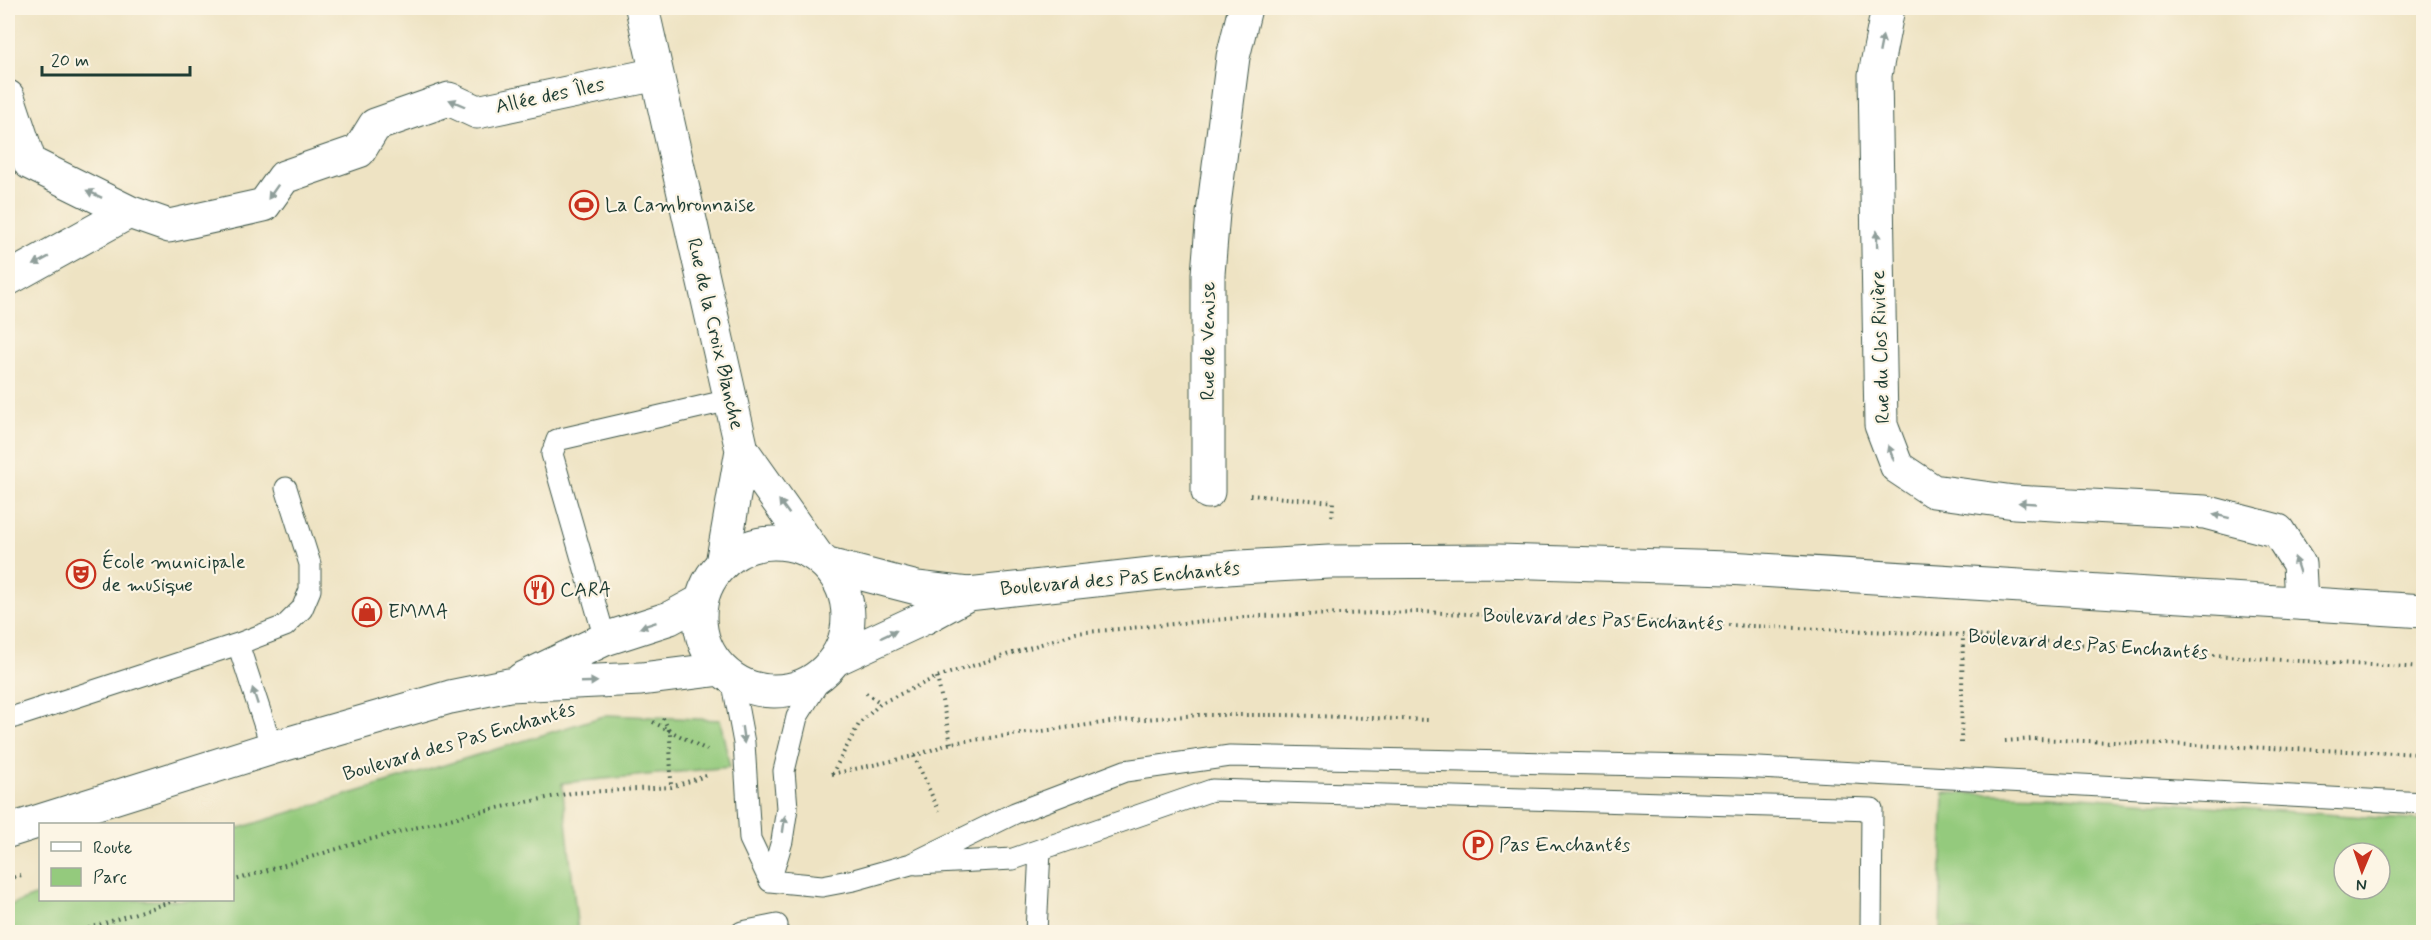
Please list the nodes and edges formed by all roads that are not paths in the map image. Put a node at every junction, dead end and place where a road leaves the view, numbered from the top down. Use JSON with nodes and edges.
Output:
{"nodes":[{"id":1,"x":642,"y":8,"type":"edge"},
{"id":2,"x":1245,"y":8,"type":"edge"},
{"id":3,"x":1888,"y":8,"type":"edge"},
{"id":4,"x":657,"y":74,"type":"junction"},
{"id":5,"x":8,"y":97,"type":"edge"},
{"id":6,"x":129,"y":212,"type":"junction"},
{"id":7,"x":8,"y":279,"type":"edge"},
{"id":8,"x":730,"y":400,"type":"junction"},
{"id":9,"x":742,"y":450,"type":"junction"},
{"id":10,"x":286,"y":488,"type":"dead end"},
{"id":11,"x":1208,"y":492,"type":"road end"},
{"id":12,"x":822,"y":560,"type":"junction"},
{"id":13,"x":722,"y":564,"type":"junction"},
{"id":14,"x":968,"y":594,"type":"junction"},
{"id":15,"x":701,"y":601,"type":"junction"},
{"id":16,"x":2301,"y":603,"type":"junction"},
{"id":17,"x":2424,"y":611,"type":"edge"},
{"id":18,"x":605,"y":639,"type":"junction"},
{"id":19,"x":238,"y":644,"type":"junction"},
{"id":20,"x":831,"y":664,"type":"junction"},
{"id":21,"x":727,"y":673,"type":"junction"},
{"id":22,"x":509,"y":685,"type":"junction"},
{"id":23,"x":8,"y":719,"type":"edge"},
{"id":24,"x":272,"y":747,"type":"junction"},
{"id":25,"x":2424,"y":803,"type":"edge"},
{"id":26,"x":8,"y":831,"type":"edge"},
{"id":27,"x":1040,"y":850,"type":"junction"},
{"id":28,"x":911,"y":864,"type":"junction"},
{"id":29,"x":770,"y":881,"type":"junction"},
{"id":30,"x":777,"y":925,"type":"dead end"},
{"id":31,"x":742,"y":933,"type":"edge"},
{"id":32,"x":1036,"y":933,"type":"edge"},
{"id":33,"x":1871,"y":933,"type":"edge"}],
"edges":[{"from":1,"to":4,"type":"main road","name":"Rue de la Croix Blanche"},
{"from":2,"to":11,"type":"main road","name":"Rue de Venise"},
{"from":16,"to":3,"type":"main road","name":"Rue du Clos Rivière","one_way":true},
{"from":4,"to":6,"type":"main road","name":"Allée des Îles","one_way":true},
{"from":4,"to":8,"type":"main road","name":"Rue de la Croix Blanche"},
{"from":6,"to":5,"type":"main road","name":"Allée des Îles","one_way":true},
{"from":6,"to":7,"type":"main road","one_way":true},
{"from":8,"to":9,"type":"main road","name":"Rue de la Croix Blanche"},
{"from":8,"to":18,"type":"lane"},
{"from":12,"to":9,"type":"main road","name":"Rue de la Croix Blanche","one_way":true},
{"from":9,"to":13,"type":"main road","name":"Rue de la Croix Blanche"},
{"from":10,"to":19,"type":"lane"},
{"from":12,"to":13,"type":"main road","name":"Boulevard des Pas Enchantés"},
{"from":12,"to":14,"type":"main road","name":"Boulevard des Pas Enchantés"},
{"from":12,"to":20,"type":"main road"},
{"from":13,"to":15,"type":"main road","name":"Boulevard des Pas Enchantés"},
{"from":14,"to":16,"type":"main road","name":"Boulevard des Pas Enchantés"},
{"from":20,"to":14,"type":"main road","name":"Boulevard des Pas Enchantés","one_way":true},
{"from":15,"to":18,"type":"main road","name":"Boulevard des Pas Enchantés","one_way":true},
{"from":15,"to":21,"type":"main road","name":"Boulevard des Pas Enchantés"},
{"from":16,"to":17,"type":"main road","name":"Boulevard des Pas Enchantés"},
{"from":18,"to":22,"type":"main road","name":"Boulevard des Pas Enchantés"},
{"from":19,"to":23,"type":"lane"},
{"from":24,"to":19,"type":"lane","one_way":true},
{"from":20,"to":21,"type":"main road","name":"Boulevard des Pas Enchantés"},
{"from":29,"to":20,"type":"lane","one_way":true},
{"from":22,"to":21,"type":"main road","name":"Boulevard des Pas Enchantés","one_way":true},
{"from":21,"to":29,"type":"lane","one_way":true},
{"from":22,"to":24,"type":"main road","name":"Boulevard des Pas Enchantés"},
{"from":24,"to":26,"type":"main road","name":"Boulevard des Pas Enchantés"},
{"from":25,"to":28,"type":"lane"},
{"from":27,"to":28,"type":"lane"},
{"from":27,"to":32,"type":"lane"},
{"from":27,"to":33,"type":"lane"},
{"from":28,"to":29,"type":"lane"},
{"from":30,"to":31,"type":"lane"}]}
